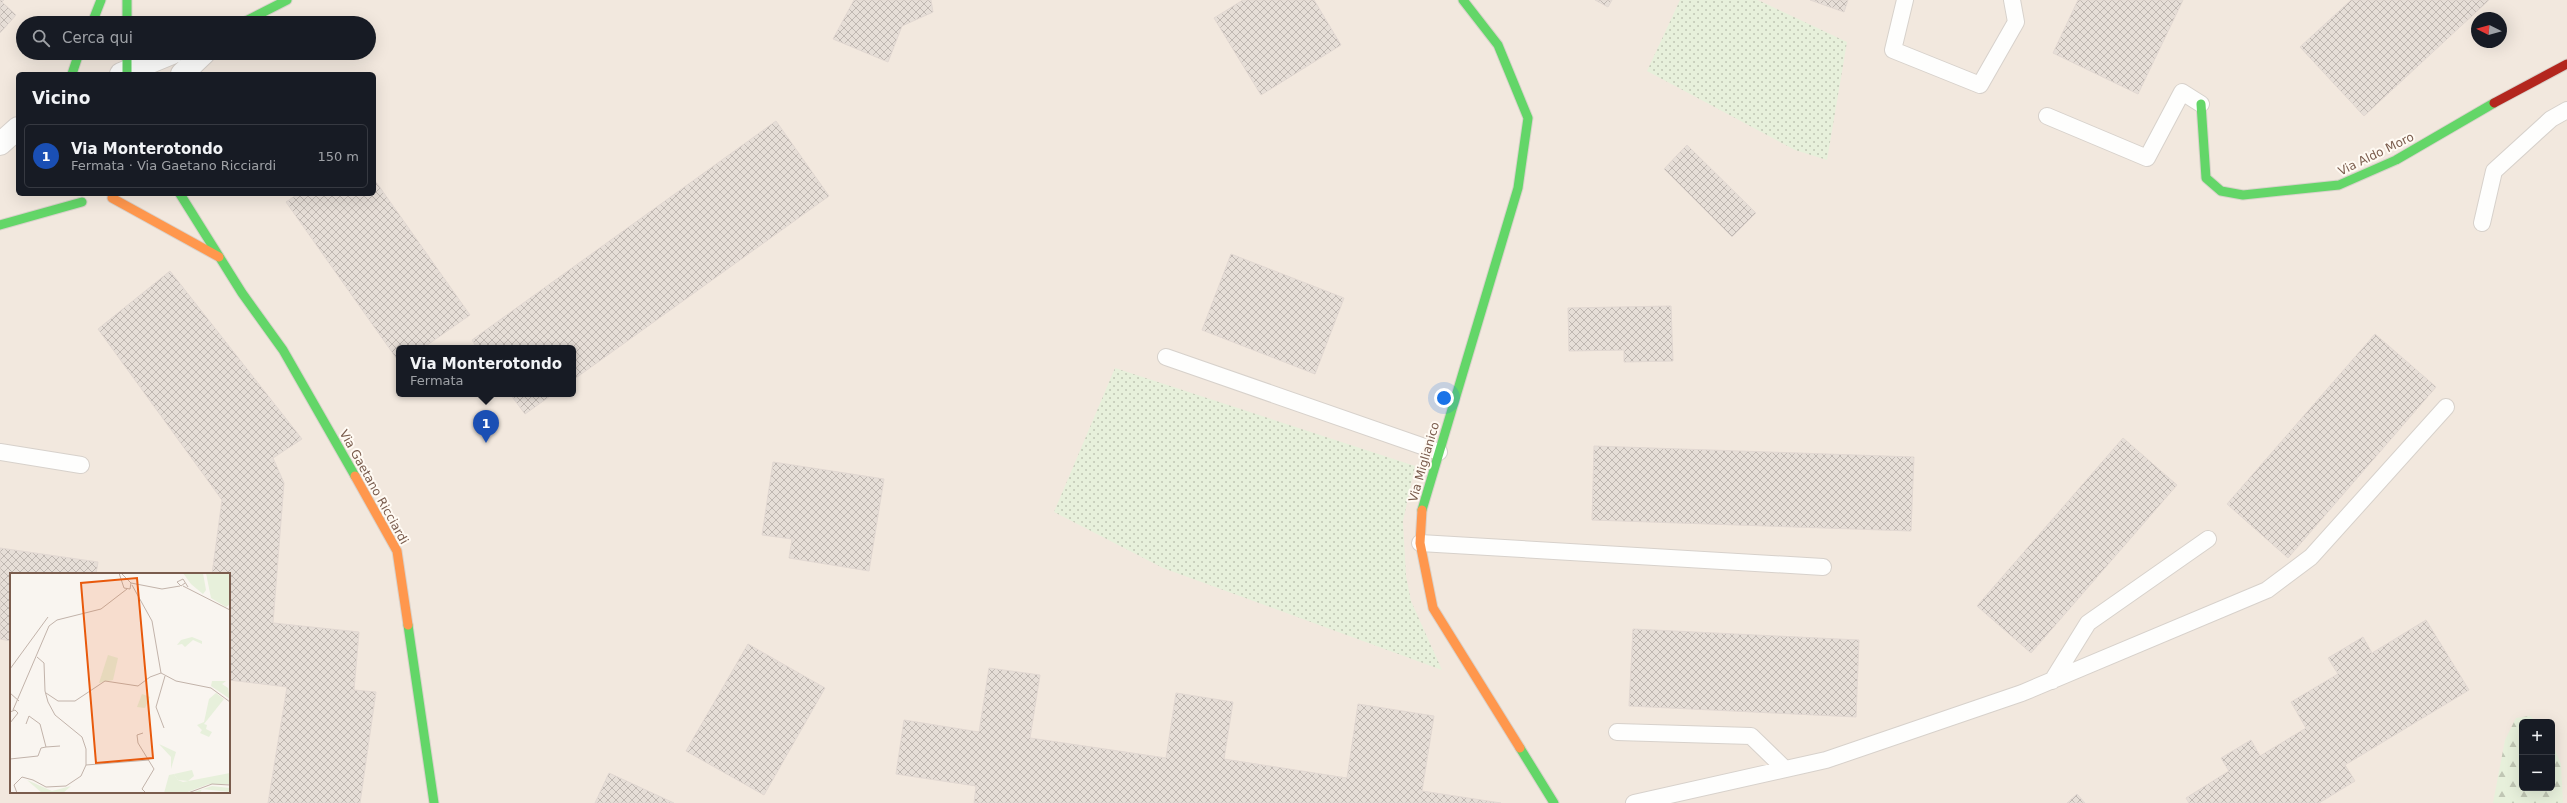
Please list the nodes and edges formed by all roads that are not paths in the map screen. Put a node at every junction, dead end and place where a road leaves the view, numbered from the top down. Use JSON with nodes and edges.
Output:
{"nodes":[{"id":1,"x":101,"y":0,"type":"edge"},
{"id":2,"x":127,"y":0,"type":"edge"},
{"id":3,"x":287,"y":0,"type":"edge"},
{"id":4,"x":1463,"y":0,"type":"edge"},
{"id":5,"x":1905,"y":0,"type":"edge"},
{"id":6,"x":2012,"y":0,"type":"edge"},
{"id":7,"x":95,"y":16,"type":"edge"},
{"id":8,"x":127,"y":16,"type":"edge"},
{"id":9,"x":256,"y":16,"type":"edge"},
{"id":10,"x":77,"y":60,"type":"edge"},
{"id":11,"x":151,"y":60,"type":"edge"},
{"id":12,"x":197,"y":60,"type":"edge"},
{"id":13,"x":2567,"y":64,"type":"edge"},
{"id":14,"x":126,"y":68,"type":"edge"},
{"id":15,"x":73,"y":72,"type":"edge"},
{"id":16,"x":184,"y":72,"type":"edge"},
{"id":17,"x":2200,"y":104,"type":"joint"},
{"id":18,"x":2567,"y":110,"type":"edge"},
{"id":19,"x":2047,"y":116,"type":"dead end"},
{"id":20,"x":16,"y":130,"type":"edge"},
{"id":21,"x":0,"y":144,"type":"edge"},
{"id":22,"x":64,"y":196,"type":"dead end"},
{"id":23,"x":181,"y":196,"type":"edge"},
{"id":24,"x":112,"y":197,"type":"edge"},
{"id":25,"x":2482,"y":223,"type":"dead end"},
{"id":26,"x":0,"y":225,"type":"edge"},
{"id":27,"x":221,"y":259,"type":"junction"},
{"id":28,"x":1166,"y":357,"type":"dead end"},
{"id":29,"x":2446,"y":408,"type":"dead end"},
{"id":30,"x":0,"y":452,"type":"edge"},
{"id":31,"x":1439,"y":452,"type":"junction"},
{"id":32,"x":81,"y":465,"type":"dead end"},
{"id":33,"x":2208,"y":539,"type":"dead end"},
{"id":34,"x":1420,"y":543,"type":"junction"},
{"id":35,"x":1823,"y":567,"type":"dead end"},
{"id":36,"x":2052,"y":680,"type":"junction"},
{"id":37,"x":1618,"y":732,"type":"dead end"},
{"id":38,"x":1785,"y":769,"type":"junction"},
{"id":39,"x":434,"y":803,"type":"edge"},
{"id":40,"x":1554,"y":803,"type":"edge"},
{"id":41,"x":1634,"y":803,"type":"edge"}],
"edges":[{"from":1,"to":7,"type":"street"},
{"from":2,"to":8,"type":"street"},
{"from":3,"to":9,"type":"street"},
{"from":4,"to":31,"type":"street","name":"Via Miglianico"},
{"from":5,"to":6,"type":"lane"},
{"from":10,"to":15,"type":"street"},
{"from":11,"to":14,"type":"street"},
{"from":12,"to":16,"type":"street"},
{"from":13,"to":17,"type":"street","name":"Via Aldo Moro"},
{"from":17,"to":19,"type":"lane"},
{"from":18,"to":25,"type":"lane"},
{"from":20,"to":21,"type":"street"},
{"from":22,"to":26,"type":"street"},
{"from":23,"to":27,"type":"street","name":"Via Gaetano Ricciardi"},
{"from":24,"to":27,"type":"street","name":"Via Gaetano Ricciardi"},
{"from":27,"to":39,"type":"street","name":"Via Gaetano Ricciardi"},
{"from":28,"to":31,"type":"lane"},
{"from":29,"to":36,"type":"lane"},
{"from":30,"to":32,"type":"lane"},
{"from":31,"to":34,"type":"street","name":"Via Miglianico"},
{"from":33,"to":36,"type":"lane"},
{"from":34,"to":35,"type":"lane"},
{"from":34,"to":40,"type":"street","name":"Via Miglianico"},
{"from":36,"to":38,"type":"lane"},
{"from":37,"to":38,"type":"lane"},
{"from":38,"to":41,"type":"lane"}]}
